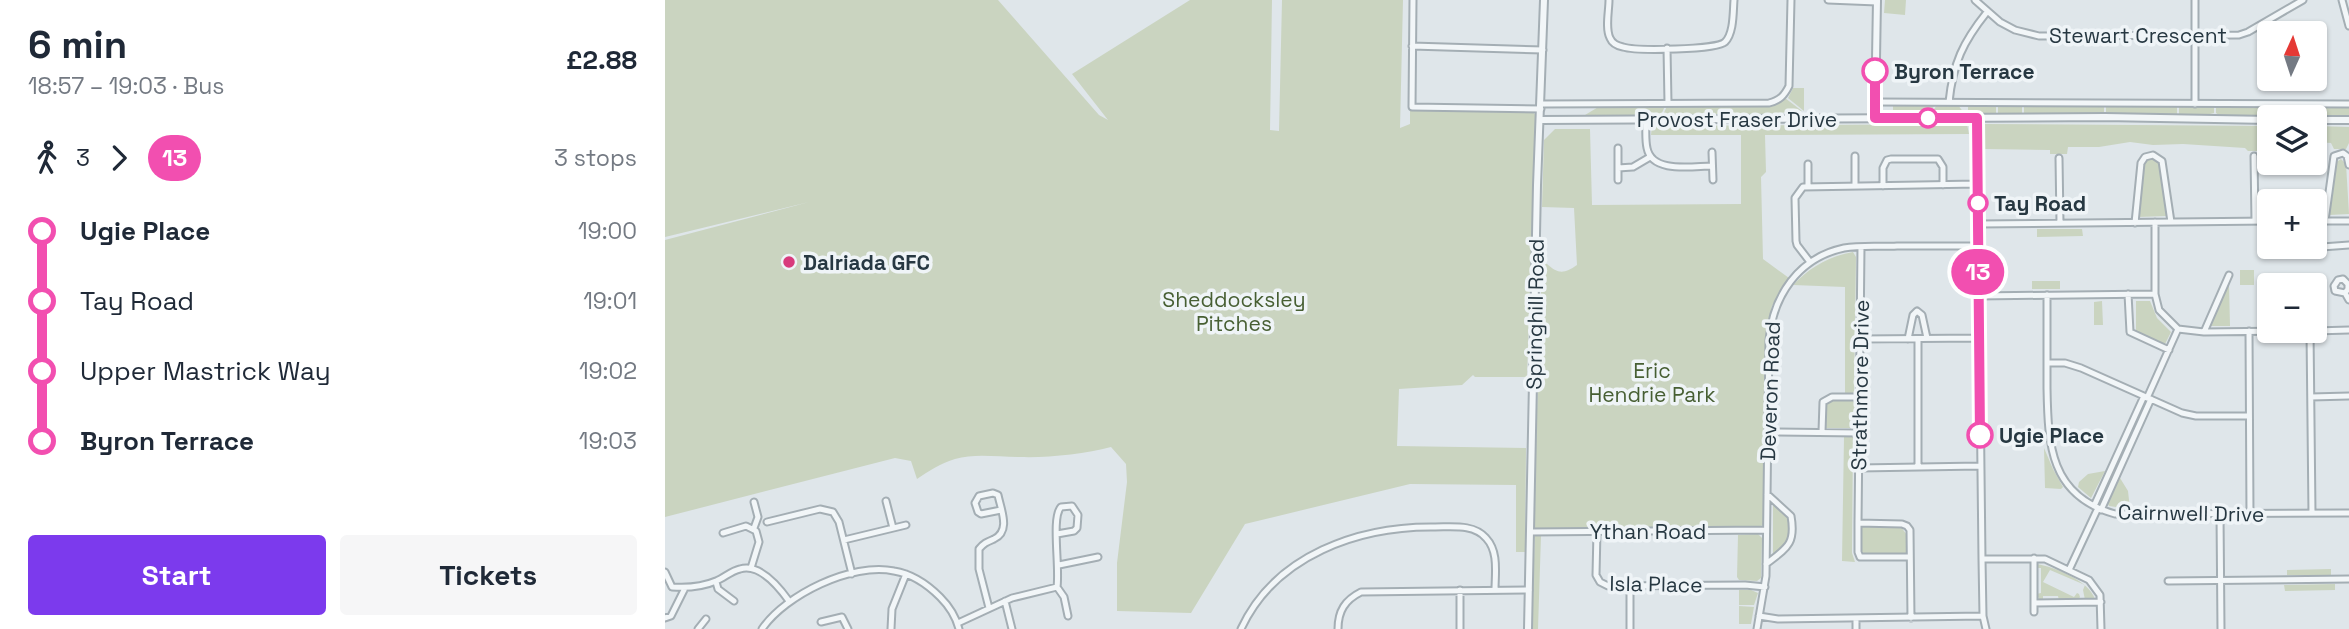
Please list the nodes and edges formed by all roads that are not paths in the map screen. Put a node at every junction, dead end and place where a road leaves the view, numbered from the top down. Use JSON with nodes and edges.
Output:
{"nodes":[{"id":1,"x":1413,"y":0,"type":"edge"},
{"id":2,"x":1544,"y":0,"type":"edge"},
{"id":3,"x":1609,"y":0,"type":"edge"},
{"id":4,"x":1734,"y":0,"type":"edge"},
{"id":5,"x":1791,"y":0,"type":"edge"},
{"id":6,"x":1828,"y":0,"type":"edge"},
{"id":7,"x":1975,"y":0,"type":"edge"},
{"id":8,"x":2195,"y":0,"type":"edge"},
{"id":9,"x":2303,"y":0,"type":"edge"},
{"id":10,"x":2342,"y":0,"type":"edge"},
{"id":11,"x":1877,"y":1,"type":"edge"},
{"id":12,"x":1987,"y":12,"type":"junction"},
{"id":13,"x":2349,"y":26,"type":"edge"},
{"id":14,"x":2195,"y":35,"type":"junction"},
{"id":15,"x":1412,"y":46,"type":"junction"},
{"id":16,"x":1667,"y":48,"type":"junction"},
{"id":17,"x":1543,"y":50,"type":"junction"},
{"id":18,"x":1875,"y":102,"type":"junction"},
{"id":19,"x":1949,"y":102,"type":"junction"},
{"id":20,"x":1668,"y":103,"type":"junction"},
{"id":21,"x":2196,"y":104,"type":"junction"},
{"id":22,"x":2349,"y":104,"type":"edge"},
{"id":23,"x":1541,"y":107,"type":"junction"},
{"id":24,"x":1875,"y":118,"type":"junction"},
{"id":25,"x":1977,"y":118,"type":"junction"},
{"id":26,"x":1539,"y":120,"type":"junction"},
{"id":27,"x":1646,"y":120,"type":"junction"},
{"id":28,"x":2257,"y":120,"type":"edge"},
{"id":29,"x":2327,"y":120,"type":"edge"},
{"id":30,"x":2349,"y":120,"type":"edge"},
{"id":31,"x":1618,"y":148,"type":"dead end"},
{"id":32,"x":1712,"y":152,"type":"dead end"},
{"id":33,"x":1855,"y":156,"type":"dead end"},
{"id":34,"x":2255,"y":156,"type":"dead end"},
{"id":35,"x":1650,"y":157,"type":"junction"},
{"id":36,"x":2059,"y":159,"type":"dead end"},
{"id":37,"x":1808,"y":164,"type":"dead end"},
{"id":38,"x":2349,"y":165,"type":"edge"},
{"id":39,"x":1713,"y":166,"type":"junction"},
{"id":40,"x":1618,"y":168,"type":"junction"},
{"id":41,"x":1618,"y":180,"type":"dead end"},
{"id":42,"x":1713,"y":180,"type":"dead end"},
{"id":43,"x":1977,"y":184,"type":"junction"},
{"id":44,"x":1943,"y":185,"type":"junction"},
{"id":45,"x":1808,"y":186,"type":"junction"},
{"id":46,"x":1855,"y":186,"type":"junction"},
{"id":47,"x":1883,"y":186,"type":"junction"},
{"id":48,"x":2327,"y":204,"type":"edge"},
{"id":49,"x":2327,"y":220,"type":"edge"},
{"id":50,"x":2349,"y":220,"type":"edge"},
{"id":51,"x":2255,"y":221,"type":"joint"},
{"id":52,"x":2155,"y":222,"type":"junction"},
{"id":53,"x":2171,"y":222,"type":"junction"},
{"id":54,"x":2060,"y":223,"type":"junction"},
{"id":55,"x":2135,"y":223,"type":"junction"},
{"id":56,"x":1978,"y":224,"type":"junction"},
{"id":57,"x":2349,"y":245,"type":"edge"},
{"id":58,"x":1978,"y":246,"type":"junction"},
{"id":59,"x":1861,"y":247,"type":"junction"},
{"id":60,"x":2327,"y":247,"type":"edge"},
{"id":61,"x":1810,"y":262,"type":"junction"},
{"id":62,"x":2229,"y":275,"type":"dead end"},
{"id":63,"x":2155,"y":293,"type":"junction"},
{"id":64,"x":2345,"y":293,"type":"dead end"},
{"id":65,"x":2128,"y":294,"type":"junction"},
{"id":66,"x":2047,"y":295,"type":"junction"},
{"id":67,"x":1978,"y":296,"type":"junction"},
{"id":68,"x":2349,"y":300,"type":"edge"},
{"id":69,"x":2178,"y":329,"type":"junction"},
{"id":70,"x":2349,"y":330,"type":"edge"},
{"id":71,"x":2249,"y":331,"type":"junction"},
{"id":72,"x":2257,"y":331,"type":"edge"},
{"id":73,"x":2327,"y":331,"type":"edge"},
{"id":74,"x":2204,"y":332,"type":"junction"},
{"id":75,"x":1927,"y":338,"type":"junction"},
{"id":76,"x":1979,"y":338,"type":"junction"},
{"id":77,"x":1860,"y":339,"type":"junction"},
{"id":78,"x":1908,"y":339,"type":"junction"},
{"id":79,"x":1918,"y":339,"type":"junction"},
{"id":80,"x":2313,"y":343,"type":"edge"},
{"id":81,"x":2169,"y":349,"type":"junction"},
{"id":82,"x":2047,"y":363,"type":"junction"},
{"id":83,"x":2349,"y":396,"type":"edge"},
{"id":84,"x":1860,"y":397,"type":"junction"},
{"id":85,"x":2311,"y":397,"type":"junction"},
{"id":86,"x":2147,"y":398,"type":"junction"},
{"id":87,"x":2249,"y":416,"type":"junction"},
{"id":88,"x":1768,"y":432,"type":"junction"},
{"id":89,"x":1822,"y":432,"type":"junction"},
{"id":90,"x":1859,"y":433,"type":"junction"},
{"id":91,"x":1980,"y":466,"type":"junction"},
{"id":92,"x":1918,"y":467,"type":"junction"},
{"id":93,"x":1859,"y":468,"type":"junction"},
{"id":94,"x":1767,"y":494,"type":"junction"},
{"id":95,"x":886,"y":501,"type":"dead end"},
{"id":96,"x":754,"y":502,"type":"dead end"},
{"id":97,"x":2098,"y":508,"type":"junction"},
{"id":98,"x":1001,"y":510,"type":"junction"},
{"id":99,"x":2312,"y":513,"type":"junction"},
{"id":100,"x":2349,"y":513,"type":"edge"},
{"id":101,"x":2220,"y":514,"type":"junction"},
{"id":102,"x":2250,"y":514,"type":"junction"},
{"id":103,"x":767,"y":522,"type":"dead end"},
{"id":104,"x":1858,"y":523,"type":"junction"},
{"id":105,"x":907,"y":525,"type":"dead end"},
{"id":106,"x":754,"y":528,"type":"junction"},
{"id":107,"x":893,"y":528,"type":"junction"},
{"id":108,"x":1766,"y":530,"type":"junction"},
{"id":109,"x":1597,"y":531,"type":"junction"},
{"id":110,"x":1530,"y":532,"type":"junction"},
{"id":111,"x":723,"y":533,"type":"dead end"},
{"id":112,"x":1057,"y":534,"type":"junction"},
{"id":113,"x":844,"y":541,"type":"junction"},
{"id":114,"x":1098,"y":557,"type":"dead end"},
{"id":115,"x":1910,"y":557,"type":"junction"},
{"id":116,"x":2034,"y":558,"type":"junction"},
{"id":117,"x":1982,"y":559,"type":"junction"},
{"id":118,"x":1766,"y":564,"type":"junction"},
{"id":119,"x":1059,"y":565,"type":"junction"},
{"id":120,"x":751,"y":568,"type":"junction"},
{"id":121,"x":2069,"y":570,"type":"junction"},
{"id":122,"x":665,"y":572,"type":"edge"},
{"id":123,"x":852,"y":574,"type":"junction"},
{"id":124,"x":906,"y":574,"type":"junction"},
{"id":125,"x":2349,"y":579,"type":"edge"},
{"id":126,"x":2221,"y":580,"type":"junction"},
{"id":127,"x":2168,"y":581,"type":"dead end"},
{"id":128,"x":716,"y":582,"type":"junction"},
{"id":129,"x":1630,"y":586,"type":"junction"},
{"id":130,"x":672,"y":587,"type":"junction"},
{"id":131,"x":1057,"y":587,"type":"junction"},
{"id":132,"x":1765,"y":587,"type":"junction"},
{"id":133,"x":685,"y":588,"type":"junction"},
{"id":134,"x":1460,"y":590,"type":"junction"},
{"id":135,"x":1495,"y":590,"type":"junction"},
{"id":136,"x":1529,"y":590,"type":"junction"},
{"id":137,"x":665,"y":592,"type":"edge"},
{"id":138,"x":734,"y":601,"type":"dead end"},
{"id":139,"x":789,"y":601,"type":"junction"},
{"id":140,"x":1005,"y":601,"type":"junction"},
{"id":141,"x":2101,"y":602,"type":"junction"},
{"id":142,"x":2034,"y":603,"type":"junction"},
{"id":143,"x":989,"y":608,"type":"junction"},
{"id":144,"x":2034,"y":612,"type":"dead end"},
{"id":145,"x":1068,"y":616,"type":"dead end"},
{"id":146,"x":1759,"y":616,"type":"junction"},
{"id":147,"x":1983,"y":617,"type":"junction"},
{"id":148,"x":665,"y":618,"type":"edge"},
{"id":149,"x":1856,"y":618,"type":"junction"},
{"id":150,"x":1911,"y":618,"type":"junction"},
{"id":151,"x":706,"y":619,"type":"dead end"},
{"id":152,"x":821,"y":622,"type":"dead end"},
{"id":153,"x":958,"y":626,"type":"edge"},
{"id":154,"x":698,"y":629,"type":"edge"},
{"id":155,"x":762,"y":629,"type":"edge"},
{"id":156,"x":848,"y":629,"type":"edge"},
{"id":157,"x":891,"y":629,"type":"edge"},
{"id":158,"x":1012,"y":629,"type":"edge"},
{"id":159,"x":1241,"y":629,"type":"edge"},
{"id":160,"x":1338,"y":629,"type":"edge"},
{"id":161,"x":1460,"y":629,"type":"edge"},
{"id":162,"x":1528,"y":629,"type":"edge"},
{"id":163,"x":1630,"y":629,"type":"edge"},
{"id":164,"x":1757,"y":629,"type":"edge"},
{"id":165,"x":1856,"y":629,"type":"edge"},
{"id":166,"x":1986,"y":629,"type":"edge"},
{"id":167,"x":2101,"y":629,"type":"edge"},
{"id":168,"x":2221,"y":629,"type":"edge"}],
"edges":[{"from":1,"to":15,"type":"street"},
{"from":2,"to":17,"type":"street","name":"Springhill Road"},
{"from":3,"to":16,"type":"street"},
{"from":4,"to":16,"type":"street"},
{"from":5,"to":20,"type":"street"},
{"from":6,"to":11,"type":"street"},
{"from":7,"to":12,"type":"street","name":"Stewart Crescent"},
{"from":8,"to":14,"type":"street"},
{"from":9,"to":14,"type":"street","name":"Stewart Crescent"},
{"from":10,"to":13,"type":"street"},
{"from":11,"to":18,"type":"street"},
{"from":12,"to":14,"type":"street","name":"Stewart Crescent"},
{"from":12,"to":19,"type":"street"},
{"from":14,"to":21,"type":"street"},
{"from":15,"to":17,"type":"street"},
{"from":15,"to":23,"type":"street"},
{"from":16,"to":20,"type":"street"},
{"from":17,"to":23,"type":"street","name":"Springhill Road"},
{"from":18,"to":19,"type":"street"},
{"from":18,"to":24,"type":"street"},
{"from":19,"to":21,"type":"street"},
{"from":20,"to":23,"type":"street"},
{"from":21,"to":22,"type":"street"},
{"from":23,"to":26,"type":"street","name":"Springhill Road"},
{"from":24,"to":25,"type":"street","name":"Provost Fraser Drive"},
{"from":24,"to":27,"type":"street","name":"Provost Fraser Drive"},
{"from":25,"to":28,"type":"street","name":"Provost Fraser Drive"},
{"from":25,"to":43,"type":"street"},
{"from":26,"to":27,"type":"street","name":"Provost Fraser Drive"},
{"from":26,"to":110,"type":"street","name":"Springhill Road"},
{"from":27,"to":35,"type":"street"},
{"from":29,"to":30,"type":"street"},
{"from":31,"to":40,"type":"street"},
{"from":32,"to":39,"type":"street"},
{"from":33,"to":46,"type":"street"},
{"from":34,"to":51,"type":"street"},
{"from":35,"to":39,"type":"street"},
{"from":35,"to":40,"type":"street"},
{"from":36,"to":54,"type":"street"},
{"from":37,"to":45,"type":"street"},
{"from":38,"to":48,"type":"street"},
{"from":39,"to":42,"type":"street"},
{"from":40,"to":41,"type":"street"},
{"from":43,"to":44,"type":"street"},
{"from":43,"to":56,"type":"street"},
{"from":44,"to":47,"type":"street"},
{"from":44,"to":47,"type":"street"},
{"from":45,"to":46,"type":"street"},
{"from":45,"to":61,"type":"street"},
{"from":46,"to":47,"type":"street"},
{"from":49,"to":50,"type":"street"},
{"from":51,"to":53,"type":"street"},
{"from":52,"to":53,"type":"street"},
{"from":52,"to":55,"type":"street"},
{"from":52,"to":63,"type":"street"},
{"from":53,"to":55,"type":"street"},
{"from":54,"to":55,"type":"street"},
{"from":54,"to":56,"type":"street"},
{"from":56,"to":58,"type":"street"},
{"from":57,"to":60,"type":"street"},
{"from":58,"to":59,"type":"street","name":"Deveron Road"},
{"from":58,"to":67,"type":"street"},
{"from":59,"to":61,"type":"street","name":"Deveron Road"},
{"from":59,"to":77,"type":"street","name":"Strathmore Drive"},
{"from":61,"to":88,"type":"street","name":"Deveron Road"},
{"from":62,"to":74,"type":"street"},
{"from":63,"to":65,"type":"street"},
{"from":63,"to":69,"type":"street"},
{"from":64,"to":68,"type":"street"},
{"from":65,"to":66,"type":"street"},
{"from":65,"to":81,"type":"street"},
{"from":66,"to":67,"type":"street"},
{"from":66,"to":82,"type":"street","name":"Cairnwell Drive"},
{"from":67,"to":76,"type":"street"},
{"from":69,"to":74,"type":"street"},
{"from":69,"to":81,"type":"street"},
{"from":70,"to":73,"type":"street"},
{"from":71,"to":72,"type":"street"},
{"from":71,"to":74,"type":"street"},
{"from":71,"to":87,"type":"street"},
{"from":75,"to":76,"type":"street"},
{"from":75,"to":78,"type":"street"},
{"from":75,"to":79,"type":"street"},
{"from":76,"to":91,"type":"street"},
{"from":77,"to":78,"type":"street"},
{"from":77,"to":84,"type":"street","name":"Strathmore Drive"},
{"from":78,"to":79,"type":"street"},
{"from":79,"to":92,"type":"street"},
{"from":80,"to":85,"type":"street"},
{"from":81,"to":86,"type":"street"},
{"from":82,"to":86,"type":"street"},
{"from":82,"to":97,"type":"street","name":"Cairnwell Drive"},
{"from":83,"to":85,"type":"street"},
{"from":84,"to":89,"type":"street"},
{"from":84,"to":90,"type":"street","name":"Strathmore Drive"},
{"from":85,"to":99,"type":"street"},
{"from":86,"to":87,"type":"street"},
{"from":86,"to":97,"type":"street"},
{"from":87,"to":102,"type":"street"},
{"from":88,"to":89,"type":"street"},
{"from":88,"to":94,"type":"street","name":"Deveron Road"},
{"from":89,"to":90,"type":"street"},
{"from":90,"to":93,"type":"street","name":"Strathmore Drive"},
{"from":91,"to":92,"type":"street"},
{"from":91,"to":117,"type":"street"},
{"from":92,"to":93,"type":"street"},
{"from":93,"to":104,"type":"street","name":"Strathmore Drive"},
{"from":94,"to":108,"type":"street","name":"Deveron Road"},
{"from":94,"to":118,"type":"street"},
{"from":95,"to":107,"type":"street"},
{"from":96,"to":106,"type":"street"},
{"from":97,"to":101,"type":"street","name":"Cairnwell Drive"},
{"from":97,"to":121,"type":"street"},
{"from":98,"to":98,"type":"street"},
{"from":98,"to":143,"type":"street"},
{"from":99,"to":100,"type":"street","name":"Cairnwell Drive"},
{"from":99,"to":102,"type":"street","name":"Cairnwell Drive"},
{"from":101,"to":102,"type":"street","name":"Cairnwell Drive"},
{"from":101,"to":126,"type":"street"},
{"from":103,"to":113,"type":"street"},
{"from":104,"to":115,"type":"street"},
{"from":104,"to":115,"type":"street","name":"Strathmore Drive"},
{"from":105,"to":107,"type":"street"},
{"from":106,"to":111,"type":"street"},
{"from":106,"to":120,"type":"street"},
{"from":107,"to":113,"type":"street"},
{"from":108,"to":109,"type":"street","name":"Ythan Road"},
{"from":108,"to":118,"type":"street","name":"Deveron Road"},
{"from":109,"to":110,"type":"street","name":"Ythan Road"},
{"from":109,"to":129,"type":"street","name":"Isla Place"},
{"from":110,"to":136,"type":"street","name":"Springhill Road"},
{"from":112,"to":112,"type":"street"},
{"from":112,"to":119,"type":"street"},
{"from":113,"to":123,"type":"street"},
{"from":114,"to":119,"type":"street"},
{"from":115,"to":150,"type":"street"},
{"from":116,"to":117,"type":"street"},
{"from":116,"to":121,"type":"street"},
{"from":116,"to":142,"type":"street"},
{"from":117,"to":147,"type":"street"},
{"from":118,"to":132,"type":"street","name":"Deveron Road"},
{"from":119,"to":131,"type":"street"},
{"from":120,"to":128,"type":"street"},
{"from":120,"to":139,"type":"street"},
{"from":121,"to":141,"type":"street"},
{"from":122,"to":130,"type":"street"},
{"from":123,"to":124,"type":"street"},
{"from":123,"to":139,"type":"street"},
{"from":124,"to":153,"type":"street"},
{"from":124,"to":157,"type":"street"},
{"from":125,"to":126,"type":"street"},
{"from":126,"to":127,"type":"street"},
{"from":126,"to":168,"type":"street"},
{"from":128,"to":133,"type":"street"},
{"from":128,"to":138,"type":"street"},
{"from":129,"to":132,"type":"street","name":"Isla Place"},
{"from":129,"to":163,"type":"street"},
{"from":130,"to":133,"type":"street"},
{"from":130,"to":137,"type":"street"},
{"from":131,"to":140,"type":"street"},
{"from":131,"to":145,"type":"street"},
{"from":132,"to":146,"type":"street","name":"Deveron Road"},
{"from":133,"to":148,"type":"street"},
{"from":134,"to":135,"type":"street"},
{"from":134,"to":160,"type":"street"},
{"from":134,"to":161,"type":"street"},
{"from":135,"to":136,"type":"street"},
{"from":135,"to":159,"type":"street"},
{"from":136,"to":162,"type":"street","name":"Springhill Road"},
{"from":139,"to":155,"type":"street"},
{"from":140,"to":143,"type":"street"},
{"from":140,"to":158,"type":"street"},
{"from":141,"to":142,"type":"street"},
{"from":141,"to":167,"type":"street"},
{"from":142,"to":144,"type":"street"},
{"from":143,"to":153,"type":"street"},
{"from":146,"to":149,"type":"street"},
{"from":146,"to":164,"type":"street","name":"Deveron Road"},
{"from":147,"to":150,"type":"street"},
{"from":147,"to":166,"type":"street"},
{"from":149,"to":150,"type":"street"},
{"from":149,"to":165,"type":"street"},
{"from":151,"to":154,"type":"street"},
{"from":152,"to":156,"type":"street"}]}
